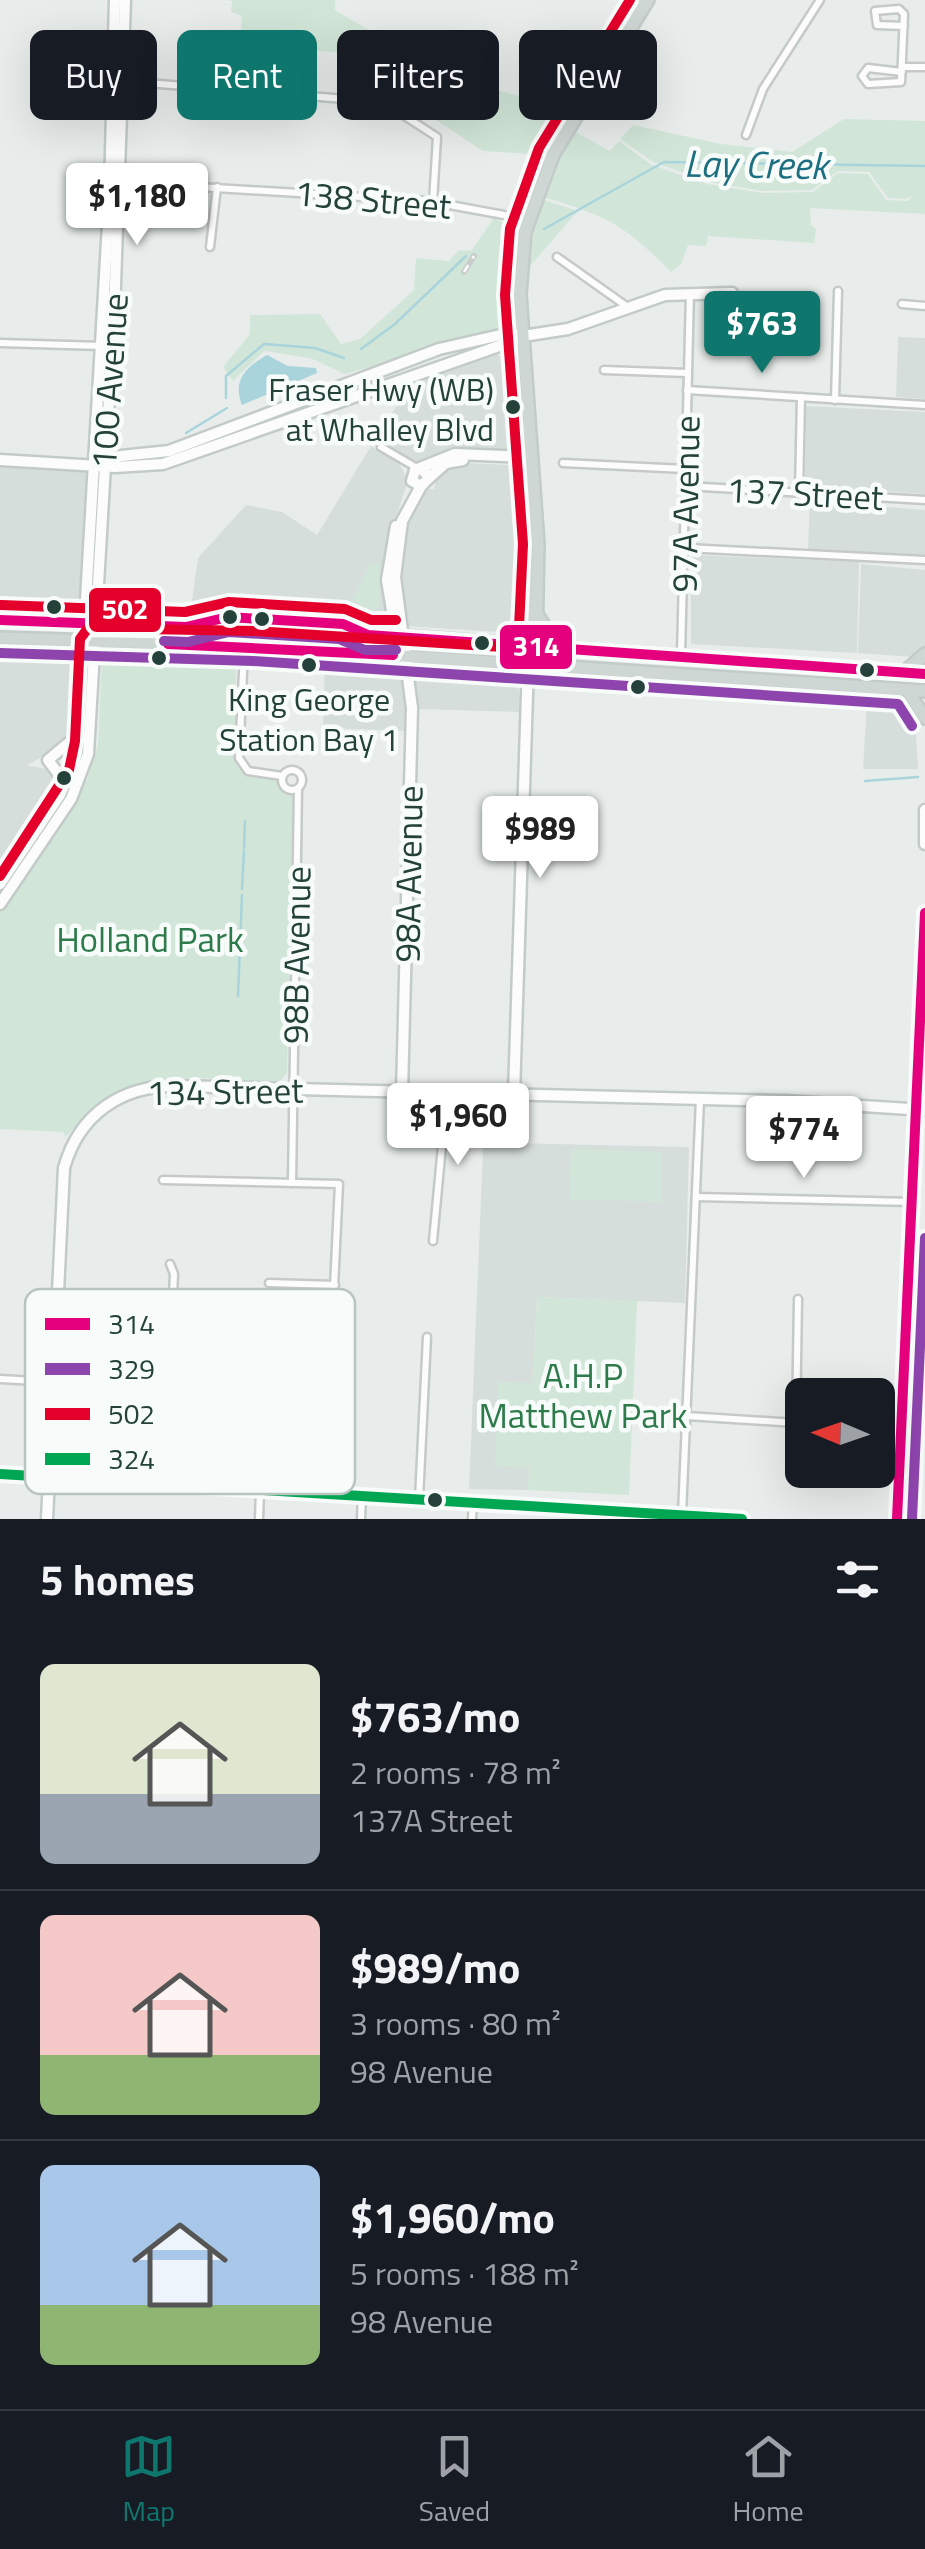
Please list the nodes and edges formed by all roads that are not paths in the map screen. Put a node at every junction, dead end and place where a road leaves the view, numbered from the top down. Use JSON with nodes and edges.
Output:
{"nodes":[{"id":1,"x":115,"y":0,"type":"edge"},
{"id":2,"x":125,"y":0,"type":"edge"},
{"id":3,"x":637,"y":0,"type":"edge"},
{"id":4,"x":648,"y":0,"type":"edge"},
{"id":5,"x":820,"y":0,"type":"edge"},
{"id":6,"x":904,"y":26,"type":"junction"},
{"id":7,"x":124,"y":30,"type":"edge"},
{"id":8,"x":925,"y":67,"type":"edge"},
{"id":9,"x":902,"y":69,"type":"junction"},
{"id":10,"x":157,"y":84,"type":"edge"},
{"id":11,"x":119,"y":120,"type":"edge"},
{"id":12,"x":746,"y":135,"type":"dead end"},
{"id":13,"x":115,"y":182,"type":"junction"},
{"id":14,"x":218,"y":187,"type":"junction"},
{"id":15,"x":432,"y":202,"type":"junction"},
{"id":16,"x":515,"y":217,"type":"junction"},
{"id":17,"x":210,"y":247,"type":"dead end"},
{"id":18,"x":557,"y":257,"type":"dead end"},
{"id":19,"x":838,"y":291,"type":"dead end"},
{"id":20,"x":690,"y":292,"type":"junction"},
{"id":21,"x":732,"y":293,"type":"dead end"},
{"id":22,"x":902,"y":304,"type":"dead end"},
{"id":23,"x":925,"y":306,"type":"edge"},
{"id":24,"x":629,"y":308,"type":"junction"},
{"id":25,"x":523,"y":336,"type":"junction"},
{"id":26,"x":510,"y":339,"type":"junction"},
{"id":27,"x":0,"y":343,"type":"edge"},
{"id":28,"x":102,"y":346,"type":"junction"},
{"id":29,"x":604,"y":370,"type":"dead end"},
{"id":30,"x":687,"y":373,"type":"junction"},
{"id":31,"x":687,"y":390,"type":"junction"},
{"id":32,"x":801,"y":397,"type":"junction"},
{"id":33,"x":835,"y":400,"type":"junction"},
{"id":34,"x":925,"y":405,"type":"edge"},
{"id":35,"x":381,"y":448,"type":"dead end"},
{"id":36,"x":526,"y":458,"type":"junction"},
{"id":37,"x":0,"y":460,"type":"edge"},
{"id":38,"x":101,"y":462,"type":"junction"},
{"id":39,"x":563,"y":464,"type":"dead end"},
{"id":40,"x":685,"y":469,"type":"junction"},
{"id":41,"x":417,"y":474,"type":"junction"},
{"id":42,"x":684,"y":486,"type":"junction"},
{"id":43,"x":798,"y":492,"type":"junction"},
{"id":44,"x":925,"y":500,"type":"edge"},
{"id":45,"x":686,"y":548,"type":"junction"},
{"id":46,"x":924,"y":562,"type":"edge"},
{"id":47,"x":537,"y":614,"type":"junction"},
{"id":48,"x":0,"y":620,"type":"edge"},
{"id":49,"x":91,"y":624,"type":"junction"},
{"id":50,"x":246,"y":629,"type":"junction"},
{"id":51,"x":399,"y":635,"type":"junction"},
{"id":52,"x":0,"y":638,"type":"edge"},
{"id":53,"x":90,"y":641,"type":"junction"},
{"id":54,"x":531,"y":644,"type":"junction"},
{"id":55,"x":244,"y":645,"type":"junction"},
{"id":56,"x":566,"y":648,"type":"junction"},
{"id":57,"x":925,"y":654,"type":"edge"},
{"id":58,"x":404,"y":656,"type":"junction"},
{"id":59,"x":682,"y":656,"type":"junction"},
{"id":60,"x":528,"y":664,"type":"junction"},
{"id":61,"x":903,"y":673,"type":"junction"},
{"id":62,"x":925,"y":674,"type":"edge"},
{"id":63,"x":907,"y":690,"type":"junction"},
{"id":64,"x":925,"y":691,"type":"edge"},
{"id":65,"x":925,"y":718,"type":"edge"},
{"id":66,"x":78,"y":734,"type":"junction"},
{"id":67,"x":282,"y":776,"type":"junction"},
{"id":68,"x":66,"y":784,"type":"junction"},
{"id":69,"x":298,"y":788,"type":"junction"},
{"id":70,"x":925,"y":810,"type":"edge"},
{"id":71,"x":925,"y":844,"type":"edge"},
{"id":72,"x":0,"y":884,"type":"edge"},
{"id":73,"x":0,"y":904,"type":"edge"},
{"id":74,"x":925,"y":913,"type":"edge"},
{"id":75,"x":923,"y":1001,"type":"edge"},
{"id":76,"x":295,"y":1089,"type":"junction"},
{"id":77,"x":402,"y":1092,"type":"junction"},
{"id":78,"x":447,"y":1093,"type":"junction"},
{"id":79,"x":514,"y":1094,"type":"junction"},
{"id":80,"x":700,"y":1099,"type":"junction"},
{"id":81,"x":920,"y":1109,"type":"edge"},
{"id":82,"x":163,"y":1180,"type":"dead end"},
{"id":83,"x":292,"y":1182,"type":"junction"},
{"id":84,"x":696,"y":1197,"type":"junction"},
{"id":85,"x":912,"y":1202,"type":"junction"},
{"id":86,"x":433,"y":1241,"type":"dead end"},
{"id":87,"x":170,"y":1264,"type":"dead end"},
{"id":88,"x":269,"y":1283,"type":"dead end"},
{"id":89,"x":335,"y":1285,"type":"junction"},
{"id":90,"x":58,"y":1289,"type":"edge"},
{"id":91,"x":173,"y":1289,"type":"edge"},
{"id":92,"x":335,"y":1289,"type":"edge"},
{"id":93,"x":798,"y":1299,"type":"dead end"},
{"id":94,"x":427,"y":1337,"type":"dead end"},
{"id":95,"x":0,"y":1379,"type":"edge"},
{"id":96,"x":25,"y":1380,"type":"edge"},
{"id":97,"x":687,"y":1416,"type":"junction"},
{"id":98,"x":0,"y":1474,"type":"edge"},
{"id":99,"x":25,"y":1475,"type":"edge"},
{"id":100,"x":48,"y":1494,"type":"edge"},
{"id":101,"x":260,"y":1494,"type":"edge"},
{"id":102,"x":333,"y":1494,"type":"edge"},
{"id":103,"x":362,"y":1496,"type":"junction"},
{"id":104,"x":418,"y":1500,"type":"junction"},
{"id":105,"x":472,"y":1503,"type":"junction"},
{"id":106,"x":682,"y":1516,"type":"junction"},
{"id":107,"x":47,"y":1519,"type":"edge"},
{"id":108,"x":259,"y":1519,"type":"edge"},
{"id":109,"x":361,"y":1519,"type":"edge"},
{"id":110,"x":472,"y":1519,"type":"edge"},
{"id":111,"x":742,"y":1519,"type":"edge"},
{"id":112,"x":897,"y":1519,"type":"edge"}],
"edges":[{"from":1,"to":13,"type":"main road","name":"100 Avenue"},
{"from":2,"to":7,"type":"main road","name":"100 Avenue"},
{"from":3,"to":16,"type":"main road"},
{"from":4,"to":25,"type":"main road"},
{"from":5,"to":12,"type":"street"},
{"from":6,"to":6,"type":"street"},
{"from":6,"to":9,"type":"street"},
{"from":8,"to":9,"type":"street"},
{"from":9,"to":9,"type":"street"},
{"from":10,"to":15,"type":"street"},
{"from":11,"to":13,"type":"main road","name":"100 Avenue"},
{"from":13,"to":14,"type":"street","name":"138 Street"},
{"from":13,"to":28,"type":"main road","name":"100 Avenue"},
{"from":13,"to":38,"type":"main road","name":"100 Avenue"},
{"from":14,"to":15,"type":"street","name":"138 Street"},
{"from":14,"to":17,"type":"street"},
{"from":15,"to":16,"type":"street","name":"138 Street"},
{"from":16,"to":26,"type":"main road"},
{"from":18,"to":24,"type":"street"},
{"from":19,"to":33,"type":"street"},
{"from":20,"to":21,"type":"main road"},
{"from":20,"to":24,"type":"main road"},
{"from":20,"to":30,"type":"street","name":"97A Avenue"},
{"from":22,"to":23,"type":"street"},
{"from":24,"to":25,"type":"main road"},
{"from":25,"to":26,"type":"main road"},
{"from":25,"to":36,"type":"main road"},
{"from":26,"to":36,"type":"main road"},
{"from":26,"to":38,"type":"main road"},
{"from":27,"to":28,"type":"street"},
{"from":28,"to":38,"type":"main road","name":"100 Avenue"},
{"from":29,"to":30,"type":"street"},
{"from":30,"to":31,"type":"street","name":"97A Avenue"},
{"from":31,"to":32,"type":"street"},
{"from":31,"to":40,"type":"street","name":"97A Avenue"},
{"from":32,"to":33,"type":"street"},
{"from":32,"to":43,"type":"street"},
{"from":33,"to":34,"type":"street"},
{"from":35,"to":41,"type":"street"},
{"from":36,"to":41,"type":"main road"},
{"from":36,"to":47,"type":"main road"},
{"from":36,"to":54,"type":"main road"},
{"from":37,"to":38,"type":"main road"},
{"from":38,"to":49,"type":"main road","name":"100 Avenue"},
{"from":39,"to":40,"type":"street","name":"137 Street"},
{"from":40,"to":42,"type":"street","name":"97A Avenue"},
{"from":41,"to":51,"type":"main road","name":"98A Avenue"},
{"from":42,"to":43,"type":"street","name":"137 Street"},
{"from":42,"to":45,"type":"street","name":"97A Avenue"},
{"from":43,"to":44,"type":"street","name":"137 Street"},
{"from":45,"to":46,"type":"street"},
{"from":45,"to":59,"type":"street","name":"97A Avenue"},
{"from":47,"to":54,"type":"main road"},
{"from":47,"to":56,"type":"main road"},
{"from":48,"to":49,"type":"main road"},
{"from":49,"to":50,"type":"main road"},
{"from":49,"to":53,"type":"main road","name":"100 Avenue"},
{"from":50,"to":51,"type":"main road"},
{"from":50,"to":55,"type":"street"},
{"from":51,"to":54,"type":"main road"},
{"from":51,"to":58,"type":"main road","name":"98A Avenue"},
{"from":52,"to":53,"type":"main road"},
{"from":53,"to":55,"type":"main road"},
{"from":53,"to":66,"type":"main road"},
{"from":53,"to":73,"type":"main road"},
{"from":54,"to":56,"type":"main road"},
{"from":54,"to":60,"type":"main road"},
{"from":55,"to":58,"type":"main road"},
{"from":55,"to":67,"type":"street"},
{"from":56,"to":59,"type":"main road"},
{"from":57,"to":61,"type":"main road"},
{"from":58,"to":60,"type":"main road"},
{"from":58,"to":77,"type":"main road","name":"98A Avenue"},
{"from":59,"to":61,"type":"main road"},
{"from":60,"to":63,"type":"main road"},
{"from":60,"to":79,"type":"main road"},
{"from":61,"to":62,"type":"main road"},
{"from":63,"to":64,"type":"main road"},
{"from":63,"to":65,"type":"main road"},
{"from":66,"to":68,"type":"main road"},
{"from":66,"to":68,"type":"main road"},
{"from":67,"to":69,"type":"street"},
{"from":67,"to":69,"type":"street"},
{"from":68,"to":72,"type":"main road"},
{"from":69,"to":76,"type":"street","name":"98B Avenue"},
{"from":70,"to":71,"type":"main road"},
{"from":74,"to":75,"type":"main road"},
{"from":75,"to":81,"type":"main road"},
{"from":76,"to":77,"type":"main road","name":"134 Street"},
{"from":76,"to":83,"type":"street","name":"98B Avenue"},
{"from":76,"to":90,"type":"main road","name":"134 Street"},
{"from":77,"to":78,"type":"main road","name":"134 Street"},
{"from":78,"to":79,"type":"main road","name":"134 Street"},
{"from":78,"to":86,"type":"street"},
{"from":79,"to":80,"type":"main road","name":"134 Street"},
{"from":80,"to":81,"type":"main road","name":"134 Street"},
{"from":80,"to":84,"type":"street"},
{"from":81,"to":85,"type":"main road"},
{"from":82,"to":83,"type":"street"},
{"from":83,"to":89,"type":"street"},
{"from":84,"to":85,"type":"street"},
{"from":84,"to":97,"type":"street"},
{"from":85,"to":112,"type":"main road"},
{"from":87,"to":91,"type":"street"},
{"from":88,"to":89,"type":"street"},
{"from":89,"to":92,"type":"street"},
{"from":93,"to":97,"type":"street"},
{"from":94,"to":104,"type":"street"},
{"from":95,"to":96,"type":"street"},
{"from":97,"to":106,"type":"street"},
{"from":98,"to":99,"type":"main road"},
{"from":100,"to":107,"type":"main road"},
{"from":101,"to":108,"type":"street"},
{"from":102,"to":103,"type":"main road"},
{"from":103,"to":104,"type":"main road"},
{"from":103,"to":109,"type":"street"},
{"from":104,"to":105,"type":"main road"},
{"from":105,"to":106,"type":"main road"},
{"from":105,"to":110,"type":"street"},
{"from":106,"to":111,"type":"main road"}]}
